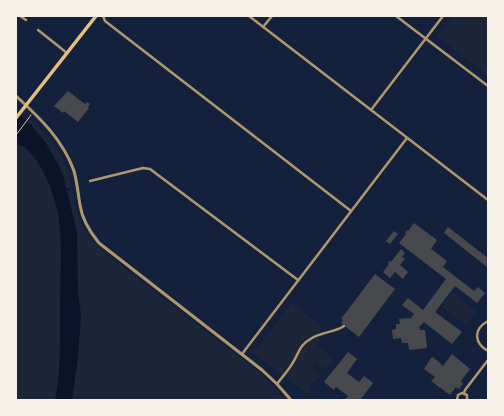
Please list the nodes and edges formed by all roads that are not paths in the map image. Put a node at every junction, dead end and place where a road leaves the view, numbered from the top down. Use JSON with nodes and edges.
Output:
{"nodes":[{"id":1,"x":20,"y":16,"type":"edge"},
{"id":2,"x":96,"y":16,"type":"edge"},
{"id":3,"x":103,"y":16,"type":"edge"},
{"id":4,"x":249,"y":16,"type":"edge"},
{"id":5,"x":272,"y":16,"type":"edge"},
{"id":6,"x":396,"y":16,"type":"edge"},
{"id":7,"x":443,"y":16,"type":"edge"},
{"id":8,"x":26,"y":20,"type":"dead end"},
{"id":9,"x":263,"y":27,"type":"junction"},
{"id":10,"x":38,"y":30,"type":"dead end"},
{"id":11,"x":426,"y":38,"type":"junction"},
{"id":12,"x":67,"y":53,"type":"junction"},
{"id":13,"x":488,"y":86,"type":"edge"},
{"id":14,"x":16,"y":96,"type":"edge"},
{"id":15,"x":26,"y":106,"type":"junction"},
{"id":16,"x":371,"y":110,"type":"junction"},
{"id":17,"x":16,"y":118,"type":"edge"},
{"id":18,"x":407,"y":138,"type":"junction"},
{"id":19,"x":90,"y":181,"type":"dead end"},
{"id":20,"x":488,"y":200,"type":"edge"},
{"id":21,"x":351,"y":211,"type":"junction"},
{"id":22,"x":298,"y":280,"type":"junction"},
{"id":23,"x":488,"y":321,"type":"edge"},
{"id":24,"x":344,"y":326,"type":"dead end"},
{"id":25,"x":488,"y":351,"type":"edge"},
{"id":26,"x":242,"y":354,"type":"junction"},
{"id":27,"x":488,"y":360,"type":"edge"},
{"id":28,"x":277,"y":384,"type":"junction"},
{"id":29,"x":464,"y":393,"type":"junction"},
{"id":30,"x":291,"y":400,"type":"edge"},
{"id":31,"x":457,"y":400,"type":"edge"},
{"id":32,"x":467,"y":400,"type":"edge"}],
"edges":[{"from":1,"to":8,"type":"street"},
{"from":2,"to":12,"type":"main road"},
{"from":3,"to":21,"type":"street"},
{"from":4,"to":9,"type":"street"},
{"from":5,"to":9,"type":"street"},
{"from":6,"to":11,"type":"street"},
{"from":7,"to":11,"type":"street"},
{"from":9,"to":16,"type":"street"},
{"from":10,"to":12,"type":"street"},
{"from":11,"to":13,"type":"street"},
{"from":11,"to":16,"type":"street"},
{"from":12,"to":15,"type":"main road"},
{"from":14,"to":15,"type":"street"},
{"from":15,"to":17,"type":"main road"},
{"from":15,"to":26,"type":"street"},
{"from":16,"to":18,"type":"street"},
{"from":18,"to":20,"type":"street"},
{"from":18,"to":21,"type":"street"},
{"from":19,"to":22,"type":"street"},
{"from":21,"to":22,"type":"street"},
{"from":22,"to":26,"type":"street"},
{"from":23,"to":25,"type":"street"},
{"from":24,"to":28,"type":"street"},
{"from":26,"to":28,"type":"street"},
{"from":27,"to":29,"type":"street"},
{"from":28,"to":30,"type":"street"},
{"from":29,"to":31,"type":"street"},
{"from":29,"to":32,"type":"street"}]}
